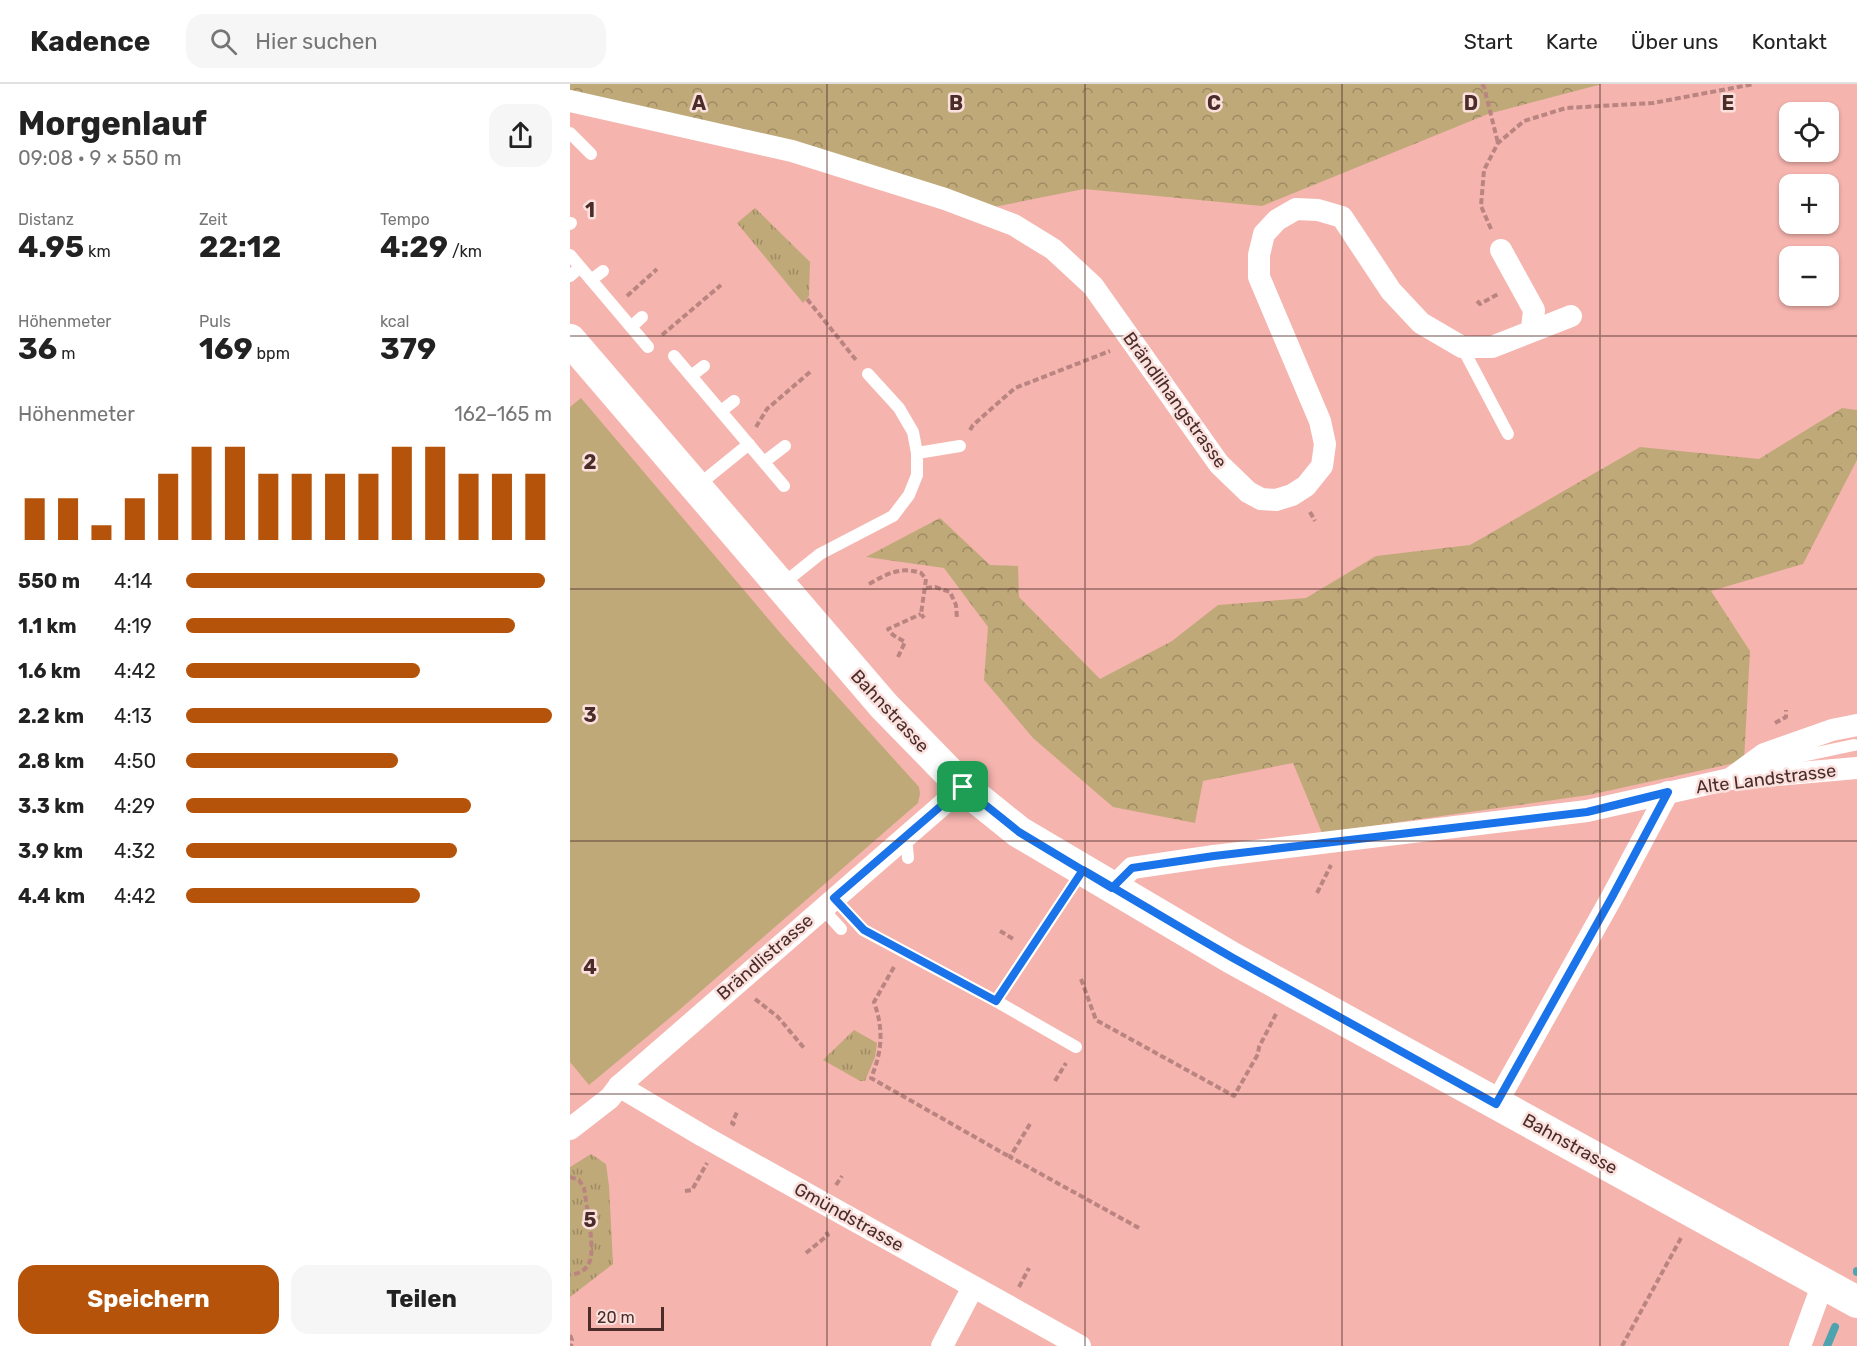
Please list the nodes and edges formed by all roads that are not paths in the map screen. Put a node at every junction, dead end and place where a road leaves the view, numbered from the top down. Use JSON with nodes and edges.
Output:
{"nodes":[{"id":1,"x":570,"y":101,"type":"edge"},
{"id":2,"x":570,"y":133,"type":"edge"},
{"id":3,"x":591,"y":154,"type":"dead end"},
{"id":4,"x":1501,"y":250,"type":"road end"},
{"id":5,"x":570,"y":255,"type":"edge"},
{"id":6,"x":580,"y":267,"type":"junction"},
{"id":7,"x":603,"y":271,"type":"dead end"},
{"id":8,"x":570,"y":276,"type":"edge"},
{"id":9,"x":591,"y":280,"type":"junction"},
{"id":10,"x":1570,"y":316,"type":"dead end"},
{"id":11,"x":642,"y":317,"type":"dead end"},
{"id":12,"x":631,"y":327,"type":"junction"},
{"id":13,"x":1533,"y":329,"type":"junction"},
{"id":14,"x":570,"y":340,"type":"edge"},
{"id":15,"x":648,"y":347,"type":"dead end"},
{"id":16,"x":1462,"y":347,"type":"junction"},
{"id":17,"x":674,"y":356,"type":"dead end"},
{"id":18,"x":704,"y":366,"type":"dead end"},
{"id":19,"x":868,"y":374,"type":"road end"},
{"id":20,"x":691,"y":376,"type":"junction"},
{"id":21,"x":734,"y":401,"type":"dead end"},
{"id":22,"x":721,"y":411,"type":"junction"},
{"id":23,"x":1508,"y":434,"type":"dead end"},
{"id":24,"x":749,"y":444,"type":"junction"},
{"id":25,"x":785,"y":446,"type":"dead end"},
{"id":26,"x":960,"y":446,"type":"road end"},
{"id":27,"x":917,"y":453,"type":"junction"},
{"id":28,"x":764,"y":462,"type":"junction"},
{"id":29,"x":783,"y":486,"type":"dead end"},
{"id":30,"x":696,"y":487,"type":"junction"},
{"id":31,"x":779,"y":586,"type":"junction"},
{"id":32,"x":1855,"y":735,"type":"edge"},
{"id":33,"x":1857,"y":768,"type":"edge"},
{"id":34,"x":1730,"y":779,"type":"junction"},
{"id":35,"x":963,"y":787,"type":"junction"},
{"id":36,"x":1668,"y":792,"type":"junction"},
{"id":37,"x":1083,"y":870,"type":"junction"},
{"id":38,"x":1112,"y":888,"type":"junction"},
{"id":39,"x":828,"y":903,"type":"junction"},
{"id":40,"x":841,"y":929,"type":"dead end"},
{"id":41,"x":996,"y":1001,"type":"junction"},
{"id":42,"x":1076,"y":1047,"type":"dead end"},
{"id":43,"x":619,"y":1086,"type":"junction"},
{"id":44,"x":1496,"y":1104,"type":"junction"},
{"id":45,"x":570,"y":1129,"type":"edge"},
{"id":46,"x":1823,"y":1283,"type":"junction"},
{"id":47,"x":973,"y":1287,"type":"junction"},
{"id":48,"x":1857,"y":1302,"type":"edge"},
{"id":49,"x":942,"y":1346,"type":"edge"},
{"id":50,"x":1080,"y":1346,"type":"edge"},
{"id":51,"x":1800,"y":1346,"type":"edge"}],
"edges":[{"from":1,"to":16,"type":"street","name":"Brändlihangstrasse"},
{"from":2,"to":3,"type":"lane"},
{"from":4,"to":13,"type":"street"},
{"from":5,"to":6,"type":"lane"},
{"from":6,"to":8,"type":"lane"},
{"from":6,"to":9,"type":"lane"},
{"from":7,"to":9,"type":"lane"},
{"from":9,"to":12,"type":"lane"},
{"from":10,"to":13,"type":"street"},
{"from":11,"to":12,"type":"lane"},
{"from":12,"to":15,"type":"lane"},
{"from":13,"to":16,"type":"street"},
{"from":14,"to":30,"type":"main road","name":"Bahnstrasse"},
{"from":16,"to":23,"type":"lane"},
{"from":17,"to":20,"type":"lane"},
{"from":18,"to":20,"type":"lane"},
{"from":19,"to":27,"type":"lane"},
{"from":20,"to":22,"type":"lane"},
{"from":21,"to":22,"type":"lane"},
{"from":22,"to":24,"type":"lane"},
{"from":24,"to":28,"type":"lane"},
{"from":24,"to":30,"type":"lane"},
{"from":25,"to":28,"type":"lane"},
{"from":26,"to":27,"type":"lane"},
{"from":27,"to":31,"type":"lane"},
{"from":28,"to":29,"type":"lane"},
{"from":30,"to":31,"type":"main road","name":"Bahnstrasse"},
{"from":31,"to":35,"type":"main road","name":"Bahnstrasse"},
{"from":32,"to":34,"type":"street"},
{"from":33,"to":34,"type":"street","name":"Alte Landstrasse"},
{"from":34,"to":36,"type":"street","name":"Alte Landstrasse"},
{"from":35,"to":37,"type":"main road","name":"Bahnstrasse"},
{"from":35,"to":39,"type":"street","name":"Brändlistrasse"},
{"from":36,"to":38,"type":"street","name":"Alte Landstrasse"},
{"from":36,"to":44,"type":"street"},
{"from":37,"to":38,"type":"main road","name":"Bahnstrasse"},
{"from":37,"to":41,"type":"lane"},
{"from":38,"to":44,"type":"main road","name":"Bahnstrasse"},
{"from":39,"to":40,"type":"lane"},
{"from":39,"to":41,"type":"lane"},
{"from":39,"to":43,"type":"street","name":"Brändlistrasse"},
{"from":41,"to":42,"type":"lane"},
{"from":43,"to":45,"type":"street","name":"Brändlistrasse"},
{"from":43,"to":47,"type":"street","name":"Gmündstrasse"},
{"from":44,"to":46,"type":"main road","name":"Bahnstrasse"},
{"from":46,"to":48,"type":"main road","name":"Bahnstrasse"},
{"from":46,"to":51,"type":"street"},
{"from":47,"to":49,"type":"street"},
{"from":47,"to":50,"type":"street","name":"Gmündstrasse"}]}
